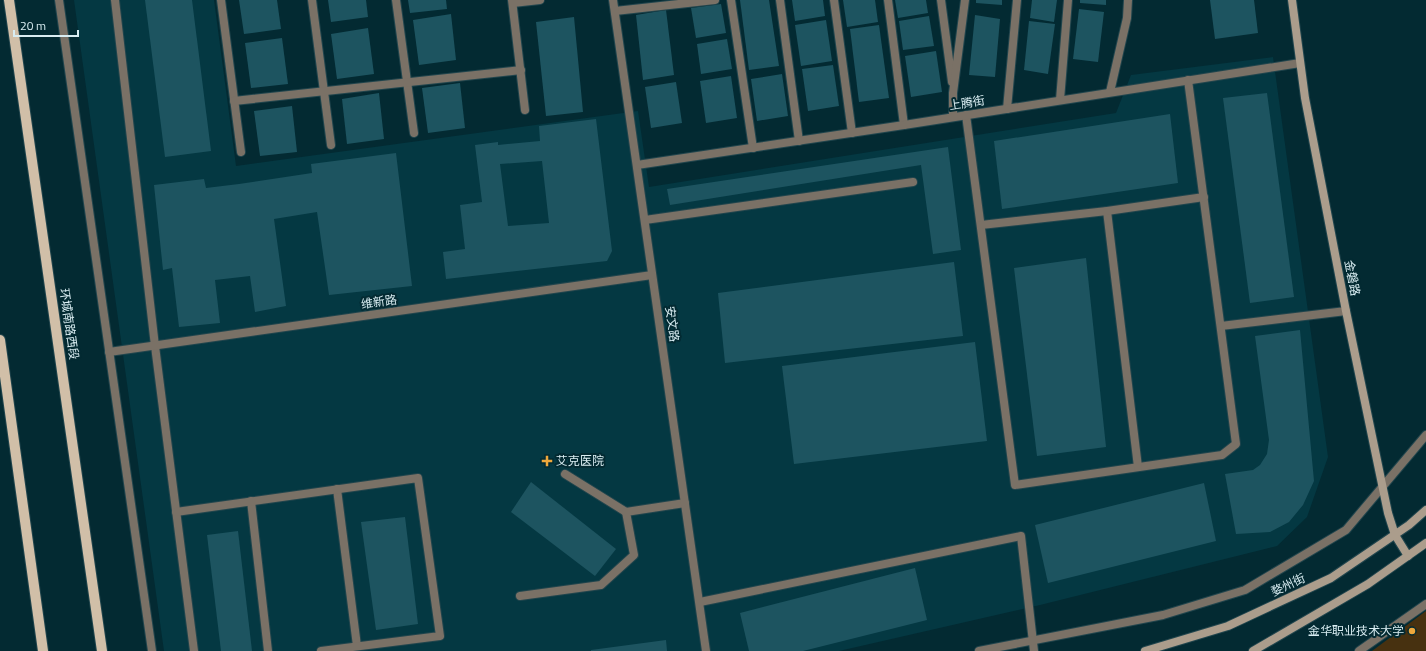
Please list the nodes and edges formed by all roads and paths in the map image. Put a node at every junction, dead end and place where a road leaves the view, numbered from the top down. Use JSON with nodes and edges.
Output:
{"nodes":[{"id":1,"x":9,"y":0,"type":"edge"},
{"id":2,"x":59,"y":0,"type":"edge"},
{"id":3,"x":115,"y":0,"type":"edge"},
{"id":4,"x":222,"y":0,"type":"edge"},
{"id":5,"x":312,"y":0,"type":"edge"},
{"id":6,"x":396,"y":0,"type":"edge"},
{"id":7,"x":540,"y":0,"type":"edge"},
{"id":8,"x":613,"y":0,"type":"edge"},
{"id":9,"x":715,"y":0,"type":"edge"},
{"id":10,"x":731,"y":0,"type":"edge"},
{"id":11,"x":780,"y":0,"type":"edge"},
{"id":12,"x":834,"y":0,"type":"edge"},
{"id":13,"x":888,"y":0,"type":"edge"},
{"id":14,"x":941,"y":0,"type":"edge"},
{"id":15,"x":965,"y":0,"type":"edge"},
{"id":16,"x":1018,"y":0,"type":"edge"},
{"id":17,"x":1068,"y":0,"type":"edge"},
{"id":18,"x":1128,"y":0,"type":"edge"},
{"id":19,"x":1292,"y":0,"type":"edge"},
{"id":20,"x":512,"y":2,"type":"edge"},
{"id":21,"x":615,"y":11,"type":"junction"},
{"id":22,"x":1300,"y":63,"type":"junction"},
{"id":23,"x":521,"y":70,"type":"junction"},
{"id":24,"x":1188,"y":80,"type":"junction"},
{"id":25,"x":407,"y":82,"type":"junction"},
{"id":26,"x":324,"y":91,"type":"junction"},
{"id":27,"x":1110,"y":92,"type":"junction"},
{"id":28,"x":953,"y":93,"type":"junction"},
{"id":29,"x":1060,"y":100,"type":"junction"},
{"id":30,"x":234,"y":101,"type":"junction"},
{"id":31,"x":1007,"y":109,"type":"junction"},
{"id":32,"x":525,"y":110,"type":"dead end"},
{"id":33,"x":966,"y":115,"type":"junction"},
{"id":34,"x":953,"y":117,"type":"junction"},
{"id":35,"x":904,"y":126,"type":"junction"},
{"id":36,"x":414,"y":133,"type":"dead end"},
{"id":37,"x":852,"y":133,"type":"junction"},
{"id":38,"x":799,"y":141,"type":"junction"},
{"id":39,"x":331,"y":145,"type":"dead end"},
{"id":40,"x":753,"y":148,"type":"junction"},
{"id":41,"x":241,"y":152,"type":"dead end"},
{"id":42,"x":637,"y":165,"type":"junction"},
{"id":43,"x":913,"y":182,"type":"dead end"},
{"id":44,"x":1204,"y":197,"type":"junction"},
{"id":45,"x":1106,"y":211,"type":"junction"},
{"id":46,"x":645,"y":220,"type":"junction"},
{"id":47,"x":981,"y":225,"type":"junction"},
{"id":48,"x":652,"y":275,"type":"junction"},
{"id":49,"x":1346,"y":311,"type":"junction"},
{"id":50,"x":1221,"y":326,"type":"junction"},
{"id":51,"x":0,"y":340,"type":"edge"},
{"id":52,"x":155,"y":346,"type":"junction"},
{"id":53,"x":109,"y":352,"type":"junction"},
{"id":54,"x":1426,"y":435,"type":"edge"},
{"id":55,"x":1138,"y":467,"type":"junction"},
{"id":56,"x":565,"y":474,"type":"dead end"},
{"id":57,"x":1382,"y":487,"type":"junction"},
{"id":58,"x":337,"y":489,"type":"junction"},
{"id":59,"x":251,"y":501,"type":"junction"},
{"id":60,"x":686,"y":503,"type":"junction"},
{"id":61,"x":1426,"y":510,"type":"edge"},
{"id":62,"x":176,"y":512,"type":"junction"},
{"id":63,"x":626,"y":512,"type":"junction"},
{"id":64,"x":1394,"y":535,"type":"junction"},
{"id":65,"x":1426,"y":543,"type":"edge"},
{"id":66,"x":1408,"y":556,"type":"junction"},
{"id":67,"x":520,"y":596,"type":"dead end"},
{"id":68,"x":700,"y":602,"type":"junction"},
{"id":69,"x":1426,"y":604,"type":"edge"},
{"id":70,"x":1032,"y":641,"type":"junction"},
{"id":71,"x":357,"y":646,"type":"junction"},
{"id":72,"x":43,"y":651,"type":"edge"},
{"id":73,"x":102,"y":651,"type":"edge"},
{"id":74,"x":152,"y":651,"type":"edge"},
{"id":75,"x":194,"y":651,"type":"edge"},
{"id":76,"x":268,"y":651,"type":"edge"},
{"id":77,"x":321,"y":651,"type":"edge"},
{"id":78,"x":706,"y":651,"type":"edge"},
{"id":79,"x":979,"y":651,"type":"edge"},
{"id":80,"x":1034,"y":651,"type":"edge"},
{"id":81,"x":1145,"y":651,"type":"edge"},
{"id":82,"x":1253,"y":651,"type":"edge"},
{"id":83,"x":1359,"y":651,"type":"edge"}],
"edges":[{"from":1,"to":73,"type":"main road","name":"环城南路西段"},
{"from":2,"to":53,"type":"street"},
{"from":3,"to":52,"type":"street"},
{"from":4,"to":30,"type":"street"},
{"from":5,"to":26,"type":"street"},
{"from":6,"to":25,"type":"street"},
{"from":7,"to":20,"type":"street"},
{"from":8,"to":21,"type":"street","name":"安文路"},
{"from":9,"to":21,"type":"street"},
{"from":10,"to":40,"type":"street"},
{"from":11,"to":38,"type":"street"},
{"from":12,"to":37,"type":"street"},
{"from":13,"to":35,"type":"street"},
{"from":14,"to":28,"type":"street"},
{"from":15,"to":28,"type":"street"},
{"from":16,"to":31,"type":"street"},
{"from":17,"to":29,"type":"street"},
{"from":18,"to":27,"type":"street"},
{"from":19,"to":22,"type":"street","name":"金磐路"},
{"from":20,"to":23,"type":"street"},
{"from":21,"to":42,"type":"street","name":"安文路"},
{"from":22,"to":24,"type":"street","name":"上腾街"},
{"from":22,"to":49,"type":"street","name":"金磐路"},
{"from":23,"to":25,"type":"street"},
{"from":23,"to":32,"type":"street"},
{"from":24,"to":27,"type":"street","name":"上腾街"},
{"from":24,"to":44,"type":"street"},
{"from":25,"to":26,"type":"street"},
{"from":25,"to":36,"type":"street"},
{"from":26,"to":30,"type":"street"},
{"from":26,"to":39,"type":"street"},
{"from":27,"to":29,"type":"street","name":"上腾街"},
{"from":28,"to":34,"type":"street"},
{"from":29,"to":31,"type":"street","name":"上腾街"},
{"from":30,"to":41,"type":"street"},
{"from":31,"to":33,"type":"street","name":"上腾街"},
{"from":33,"to":34,"type":"street","name":"上腾街"},
{"from":33,"to":47,"type":"street"},
{"from":34,"to":35,"type":"street","name":"上腾街"},
{"from":35,"to":37,"type":"street","name":"上腾街"},
{"from":37,"to":38,"type":"street","name":"上腾街"},
{"from":38,"to":40,"type":"street","name":"上腾街"},
{"from":40,"to":42,"type":"street","name":"上腾街"},
{"from":42,"to":46,"type":"street","name":"安文路"},
{"from":43,"to":46,"type":"street"},
{"from":44,"to":45,"type":"street"},
{"from":44,"to":50,"type":"street"},
{"from":45,"to":47,"type":"street"},
{"from":45,"to":55,"type":"street"},
{"from":46,"to":48,"type":"street","name":"安文路"},
{"from":47,"to":55,"type":"street"},
{"from":48,"to":52,"type":"street","name":"维新路"},
{"from":48,"to":60,"type":"street","name":"安文路"},
{"from":49,"to":50,"type":"street"},
{"from":49,"to":57,"type":"street","name":"金磐路"},
{"from":50,"to":55,"type":"street"},
{"from":51,"to":72,"type":"main road"},
{"from":52,"to":53,"type":"street","name":"维新路"},
{"from":52,"to":62,"type":"street"},
{"from":53,"to":74,"type":"street"},
{"from":54,"to":57,"type":"street"},
{"from":56,"to":63,"type":"street"},
{"from":57,"to":64,"type":"street","name":"金磐路"},
{"from":57,"to":70,"type":"street"},
{"from":58,"to":59,"type":"street"},
{"from":58,"to":71,"type":"street"},
{"from":58,"to":71,"type":"street"},
{"from":59,"to":62,"type":"street"},
{"from":59,"to":76,"type":"street"},
{"from":60,"to":63,"type":"street"},
{"from":60,"to":68,"type":"street","name":"安文路"},
{"from":61,"to":64,"type":"street","name":"婺州街"},
{"from":62,"to":75,"type":"street"},
{"from":63,"to":67,"type":"street"},
{"from":64,"to":66,"type":"street","name":"金磐路"},
{"from":64,"to":81,"type":"street","name":"婺州街"},
{"from":65,"to":66,"type":"street"},
{"from":66,"to":82,"type":"street"},
{"from":68,"to":70,"type":"street"},
{"from":68,"to":78,"type":"street","name":"安文路"},
{"from":69,"to":83,"type":"street"},
{"from":70,"to":79,"type":"street"},
{"from":70,"to":80,"type":"street"},
{"from":71,"to":77,"type":"street"}]}
